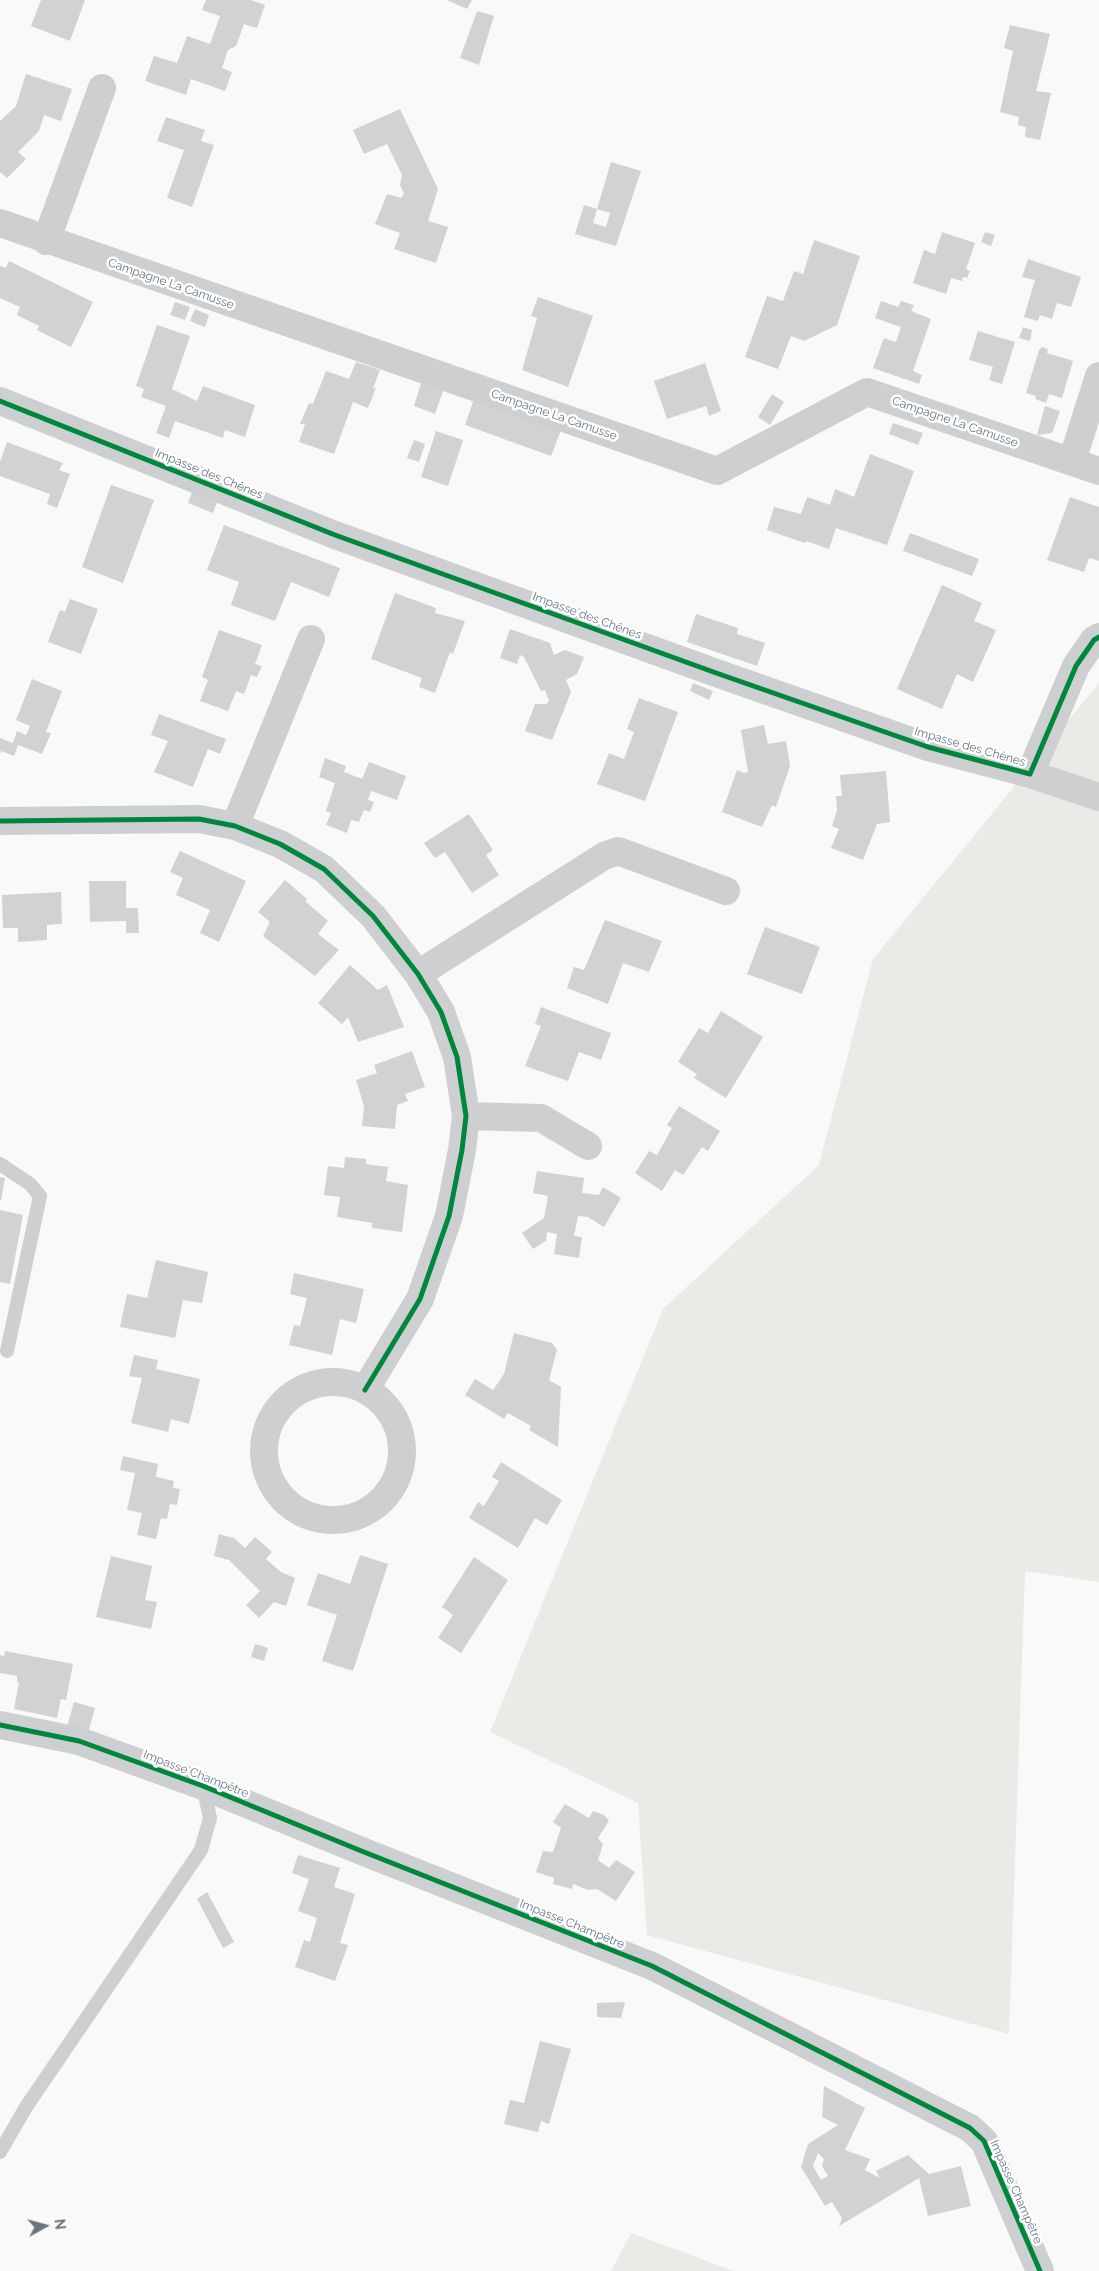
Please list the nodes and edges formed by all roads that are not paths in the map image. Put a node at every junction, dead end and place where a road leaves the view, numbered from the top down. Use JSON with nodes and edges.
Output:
{"nodes":[{"id":1,"x":102,"y":88,"type":"dead end"},
{"id":2,"x":0,"y":223,"type":"edge"},
{"id":3,"x":46,"y":241,"type":"junction"},
{"id":4,"x":1099,"y":376,"type":"edge"},
{"id":5,"x":0,"y":401,"type":"edge"},
{"id":6,"x":1072,"y":461,"type":"junction"},
{"id":7,"x":1099,"y":471,"type":"edge"},
{"id":8,"x":1099,"y":637,"type":"edge"},
{"id":9,"x":311,"y":638,"type":"dead end"},
{"id":10,"x":1030,"y":774,"type":"junction"},
{"id":11,"x":1099,"y":797,"type":"edge"},
{"id":12,"x":0,"y":821,"type":"edge"},
{"id":13,"x":235,"y":826,"type":"junction"},
{"id":14,"x":726,"y":891,"type":"dead end"},
{"id":15,"x":418,"y":974,"type":"junction"},
{"id":16,"x":466,"y":1116,"type":"junction"},
{"id":17,"x":588,"y":1146,"type":"dead end"},
{"id":18,"x":0,"y":1164,"type":"edge"},
{"id":19,"x":7,"y":1351,"type":"dead end"},
{"id":20,"x":365,"y":1390,"type":"junction"},
{"id":21,"x":0,"y":1725,"type":"edge"},
{"id":22,"x":203,"y":1786,"type":"junction"},
{"id":23,"x":0,"y":2152,"type":"edge"},
{"id":24,"x":1040,"y":2271,"type":"edge"}],
"edges":[{"from":1,"to":3,"type":"street"},
{"from":2,"to":3,"type":"street","name":"Campagne La Camusse"},
{"from":3,"to":6,"type":"street","name":"Campagne La Camusse"},
{"from":4,"to":6,"type":"street"},
{"from":5,"to":10,"type":"street","name":"Impasse des Chênes"},
{"from":6,"to":7,"type":"street","name":"Campagne La Camusse"},
{"from":8,"to":10,"type":"street","name":"Impasse des Chênes"},
{"from":9,"to":13,"type":"street"},
{"from":10,"to":11,"type":"street"},
{"from":12,"to":13,"type":"street"},
{"from":13,"to":15,"type":"street"},
{"from":14,"to":15,"type":"street"},
{"from":15,"to":16,"type":"street"},
{"from":16,"to":17,"type":"street"},
{"from":16,"to":20,"type":"street"},
{"from":18,"to":19,"type":"lane"},
{"from":20,"to":20,"type":"street"},
{"from":21,"to":22,"type":"street","name":"Impasse Champêtre"},
{"from":22,"to":23,"type":"lane"},
{"from":22,"to":24,"type":"street","name":"Impasse Champêtre"}]}
